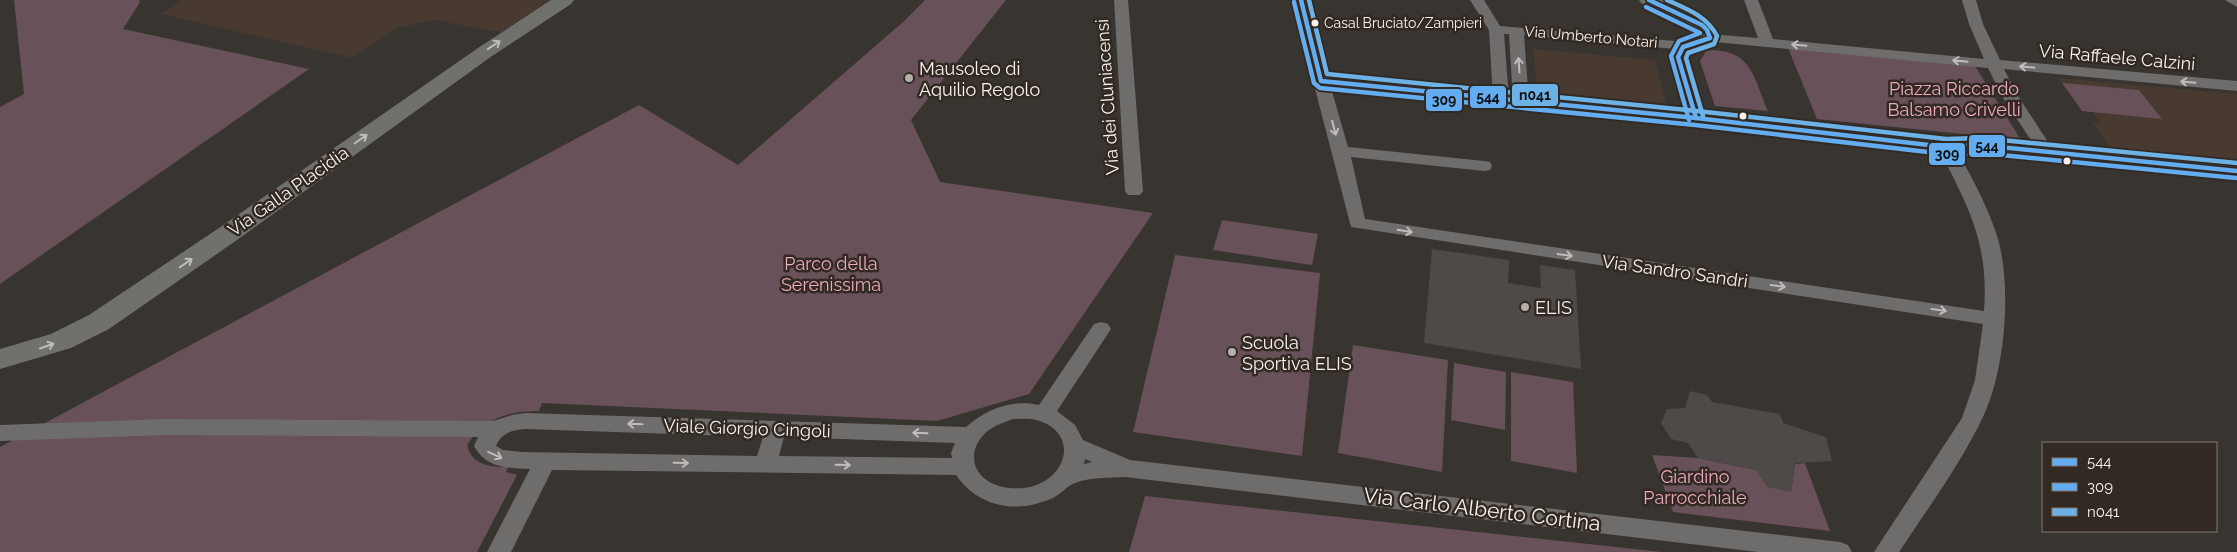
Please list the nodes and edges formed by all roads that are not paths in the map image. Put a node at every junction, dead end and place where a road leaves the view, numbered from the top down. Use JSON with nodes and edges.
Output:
{"nodes":[{"id":1,"x":564,"y":0,"type":"edge"},
{"id":2,"x":1121,"y":0,"type":"edge"},
{"id":3,"x":1301,"y":0,"type":"edge"},
{"id":4,"x":1477,"y":0,"type":"edge"},
{"id":5,"x":1649,"y":0,"type":"edge"},
{"id":6,"x":1751,"y":0,"type":"edge"},
{"id":7,"x":1969,"y":0,"type":"edge"},
{"id":8,"x":2232,"y":0,"type":"edge"},
{"id":9,"x":2237,"y":3,"type":"edge"},
{"id":10,"x":1496,"y":30,"type":"junction"},
{"id":11,"x":1516,"y":30,"type":"junction"},
{"id":12,"x":1710,"y":38,"type":"junction"},
{"id":13,"x":1767,"y":42,"type":"junction"},
{"id":14,"x":1686,"y":46,"type":"junction"},
{"id":15,"x":1994,"y":64,"type":"junction"},
{"id":16,"x":1321,"y":81,"type":"junction"},
{"id":17,"x":2237,"y":86,"type":"edge"},
{"id":18,"x":1511,"y":100,"type":"junction"},
{"id":19,"x":1696,"y":118,"type":"junction"},
{"id":20,"x":1946,"y":147,"type":"junction"},
{"id":21,"x":1340,"y":151,"type":"junction"},
{"id":22,"x":2046,"y":152,"type":"junction"},
{"id":23,"x":1484,"y":166,"type":"dead end"},
{"id":24,"x":2237,"y":171,"type":"edge"},
{"id":25,"x":2237,"y":186,"type":"edge"},
{"id":26,"x":1134,"y":191,"type":"dead end"},
{"id":27,"x":1356,"y":223,"type":"joint"},
{"id":28,"x":1994,"y":319,"type":"junction"},
{"id":29,"x":1101,"y":329,"type":"dead end"},
{"id":30,"x":0,"y":359,"type":"edge"},
{"id":31,"x":1044,"y":414,"type":"junction"},
{"id":32,"x":495,"y":429,"type":"junction"},
{"id":33,"x":776,"y":429,"type":"junction"},
{"id":34,"x":0,"y":433,"type":"edge"},
{"id":35,"x":969,"y":434,"type":"junction"},
{"id":36,"x":1076,"y":446,"type":"junction"},
{"id":37,"x":545,"y":461,"type":"junction"},
{"id":38,"x":765,"y":464,"type":"junction"},
{"id":39,"x":962,"y":467,"type":"junction"},
{"id":40,"x":1125,"y":468,"type":"junction"},
{"id":41,"x":1066,"y":477,"type":"junction"},
{"id":42,"x":499,"y":552,"type":"edge"},
{"id":43,"x":1840,"y":552,"type":"edge"},
{"id":44,"x":1886,"y":552,"type":"edge"}],
"edges":[{"from":30,"to":1,"type":"street","name":"Via Galla Placidia","one_way":true},
{"from":2,"to":26,"type":"street","name":"Via dei Cluniacensi"},
{"from":3,"to":16,"type":"street"},
{"from":4,"to":10,"type":"street"},
{"from":5,"to":12,"type":"street"},
{"from":6,"to":13,"type":"street"},
{"from":7,"to":15,"type":"street"},
{"from":8,"to":9,"type":"street"},
{"from":10,"to":11,"type":"street","name":"Via Umberto Notari"},
{"from":10,"to":18,"type":"street"},
{"from":11,"to":14,"type":"street","name":"Via Umberto Notari"},
{"from":18,"to":11,"type":"street","one_way":true},
{"from":12,"to":13,"type":"street"},
{"from":12,"to":14,"type":"street"},
{"from":15,"to":13,"type":"street","one_way":true},
{"from":14,"to":19,"type":"street"},
{"from":17,"to":15,"type":"street","name":"Via Raffaele Calzini","one_way":true},
{"from":15,"to":22,"type":"street"},
{"from":16,"to":18,"type":"street"},
{"from":16,"to":21,"type":"street","one_way":true},
{"from":18,"to":19,"type":"street"},
{"from":19,"to":20,"type":"street"},
{"from":20,"to":22,"type":"street"},
{"from":20,"to":25,"type":"street"},
{"from":20,"to":28,"type":"street"},
{"from":21,"to":23,"type":"street"},
{"from":21,"to":27,"type":"street"},
{"from":22,"to":24,"type":"street"},
{"from":27,"to":28,"type":"street","name":"Via Sandro Sandri","one_way":true},
{"from":28,"to":44,"type":"street"},
{"from":29,"to":31,"type":"street"},
{"from":31,"to":35,"type":"street"},
{"from":31,"to":36,"type":"street"},
{"from":33,"to":32,"type":"street","name":"Viale Giorgio Cingoli","one_way":true},
{"from":32,"to":34,"type":"street","name":"Viale Giorgio Cingoli"},
{"from":32,"to":37,"type":"street","one_way":true},
{"from":35,"to":33,"type":"street","name":"Viale Giorgio Cingoli","one_way":true},
{"from":33,"to":38,"type":"street"},
{"from":35,"to":39,"type":"street"},
{"from":36,"to":40,"type":"street","name":"Via Carlo Alberto Cortina"},
{"from":36,"to":41,"type":"street"},
{"from":37,"to":38,"type":"street","one_way":true},
{"from":37,"to":42,"type":"street"},
{"from":38,"to":39,"type":"street","one_way":true},
{"from":39,"to":41,"type":"street","name":"Via Carlo Alberto Cortina"},
{"from":40,"to":41,"type":"street","name":"Via Carlo Alberto Cortina"},
{"from":40,"to":43,"type":"street","name":"Via Carlo Alberto Cortina"}]}
